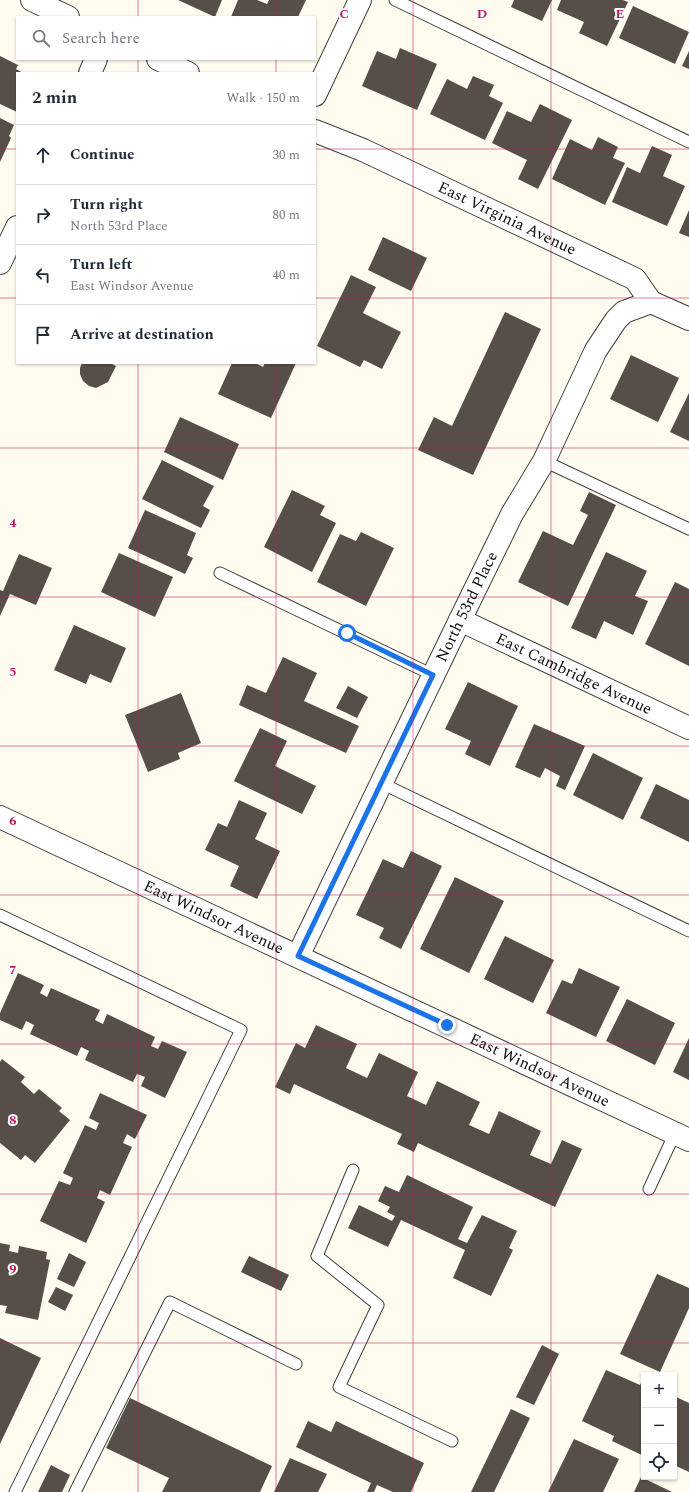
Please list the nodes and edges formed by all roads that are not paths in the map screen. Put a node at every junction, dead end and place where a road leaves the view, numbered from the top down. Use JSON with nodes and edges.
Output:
{"nodes":[{"id":1,"x":32,"y":0,"type":"edge"},
{"id":2,"x":360,"y":0,"type":"edge"},
{"id":3,"x":395,"y":0,"type":"edge"},
{"id":4,"x":66,"y":16,"type":"edge"},
{"id":5,"x":96,"y":60,"type":"edge"},
{"id":6,"x":160,"y":60,"type":"edge"},
{"id":7,"x":90,"y":72,"type":"edge"},
{"id":8,"x":186,"y":72,"type":"edge"},
{"id":9,"x":316,"y":93,"type":"edge"},
{"id":10,"x":316,"y":131,"type":"edge"},
{"id":11,"x":689,"y":142,"type":"edge"},
{"id":12,"x":16,"y":229,"type":"edge"},
{"id":13,"x":0,"y":263,"type":"edge"},
{"id":14,"x":651,"y":302,"type":"junction"},
{"id":15,"x":689,"y":319,"type":"edge"},
{"id":16,"x":544,"y":461,"type":"junction"},
{"id":17,"x":689,"y":529,"type":"edge"},
{"id":18,"x":220,"y":573,"type":"dead end"},
{"id":19,"x":460,"y":620,"type":"junction"},
{"id":20,"x":433,"y":675,"type":"junction"},
{"id":21,"x":689,"y":728,"type":"edge"},
{"id":22,"x":380,"y":783,"type":"junction"},
{"id":23,"x":0,"y":817,"type":"edge"},
{"id":24,"x":0,"y":914,"type":"edge"},
{"id":25,"x":689,"y":931,"type":"edge"},
{"id":26,"x":298,"y":956,"type":"junction"},
{"id":27,"x":682,"y":1136,"type":"edge"},
{"id":28,"x":353,"y":1170,"type":"dead end"},
{"id":29,"x":649,"y":1189,"type":"dead end"},
{"id":30,"x":296,"y":1364,"type":"dead end"},
{"id":31,"x":452,"y":1441,"type":"dead end"},
{"id":32,"x":15,"y":1492,"type":"edge"},
{"id":33,"x":75,"y":1492,"type":"edge"}],
"edges":[{"from":1,"to":4,"type":"street"},
{"from":2,"to":9,"type":"street"},
{"from":3,"to":11,"type":"lane"},
{"from":5,"to":7,"type":"street"},
{"from":6,"to":8,"type":"street"},
{"from":10,"to":14,"type":"street","name":"East Virginia Avenue"},
{"from":12,"to":13,"type":"street"},
{"from":14,"to":15,"type":"street","name":"East Virginia Avenue"},
{"from":14,"to":16,"type":"street","name":"North 53rd Place"},
{"from":16,"to":17,"type":"lane"},
{"from":16,"to":19,"type":"street","name":"North 53rd Place"},
{"from":18,"to":20,"type":"lane"},
{"from":19,"to":20,"type":"street","name":"North 53rd Place"},
{"from":19,"to":21,"type":"street","name":"East Cambridge Avenue"},
{"from":20,"to":22,"type":"street","name":"North 53rd Place"},
{"from":22,"to":25,"type":"lane"},
{"from":22,"to":26,"type":"street","name":"North 53rd Place"},
{"from":23,"to":26,"type":"street","name":"East Windsor Avenue"},
{"from":24,"to":32,"type":"lane"},
{"from":26,"to":27,"type":"street","name":"East Windsor Avenue"},
{"from":27,"to":29,"type":"lane"},
{"from":28,"to":31,"type":"lane"},
{"from":30,"to":33,"type":"lane"}]}
